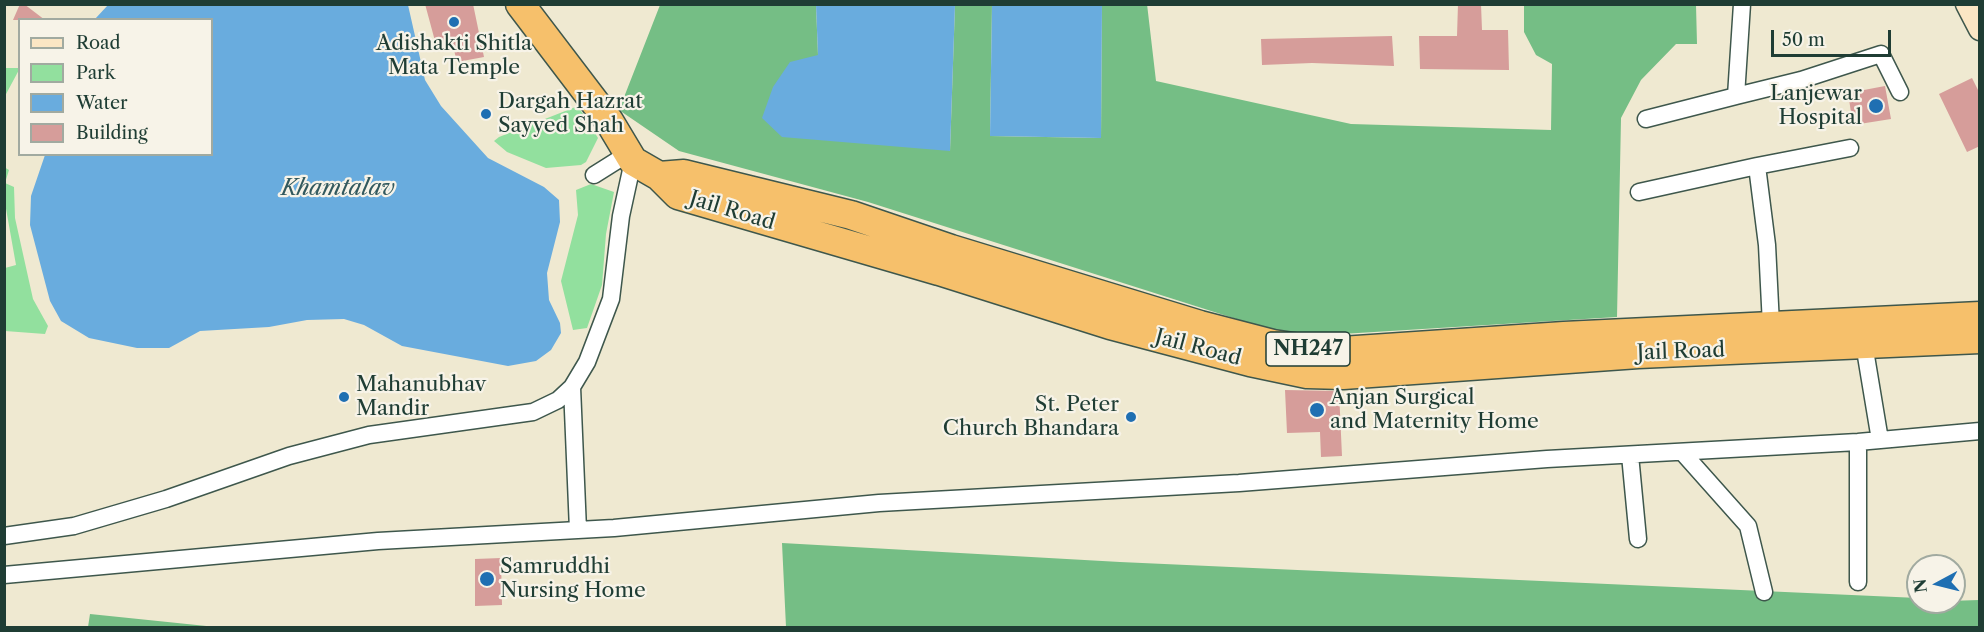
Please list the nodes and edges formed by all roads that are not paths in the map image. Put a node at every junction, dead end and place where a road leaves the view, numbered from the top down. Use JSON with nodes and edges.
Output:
{"nodes":[{"id":1,"x":520,"y":4,"type":"edge"},
{"id":2,"x":1742,"y":4,"type":"edge"},
{"id":3,"x":1967,"y":4,"type":"edge"},
{"id":4,"x":1980,"y":29,"type":"edge"},
{"id":5,"x":1900,"y":92,"type":"dead end"},
{"id":6,"x":1736,"y":96,"type":"junction"},
{"id":7,"x":1646,"y":119,"type":"dead end"},
{"id":8,"x":1850,"y":148,"type":"dead end"},
{"id":9,"x":631,"y":157,"type":"junction"},
{"id":10,"x":1757,"y":166,"type":"junction"},
{"id":11,"x":594,"y":175,"type":"dead end"},
{"id":12,"x":660,"y":176,"type":"junction"},
{"id":13,"x":1639,"y":192,"type":"dead end"},
{"id":14,"x":1980,"y":316,"type":"edge"},
{"id":15,"x":1771,"y":325,"type":"junction"},
{"id":16,"x":1980,"y":339,"type":"edge"},
{"id":17,"x":1864,"y":344,"type":"junction"},
{"id":18,"x":572,"y":387,"type":"junction"},
{"id":19,"x":1980,"y":431,"type":"edge"},
{"id":20,"x":1880,"y":440,"type":"junction"},
{"id":21,"x":1858,"y":442,"type":"junction"},
{"id":22,"x":1683,"y":453,"type":"junction"},
{"id":23,"x":1630,"y":455,"type":"junction"},
{"id":24,"x":578,"y":531,"type":"junction"},
{"id":25,"x":4,"y":536,"type":"edge"},
{"id":26,"x":1638,"y":539,"type":"dead end"},
{"id":27,"x":4,"y":574,"type":"edge"},
{"id":28,"x":1858,"y":582,"type":"dead end"},
{"id":29,"x":1764,"y":592,"type":"dead end"}],
"edges":[{"from":1,"to":9,"type":"highway","name":"Jail Road","number":"NH247"},
{"from":2,"to":6,"type":"street"},
{"from":3,"to":4,"type":"main road"},
{"from":5,"to":6,"type":"street"},
{"from":6,"to":7,"type":"street"},
{"from":8,"to":10,"type":"street"},
{"from":9,"to":11,"type":"street"},
{"from":9,"to":12,"type":"highway","name":"Jail Road","number":"NH247"},
{"from":9,"to":18,"type":"street"},
{"from":10,"to":13,"type":"street"},
{"from":10,"to":15,"type":"street"},
{"from":12,"to":15,"type":"highway","name":"Jail Road","number":"NH247"},
{"from":12,"to":17,"type":"highway","name":"Jail Road","number":"NH247"},
{"from":14,"to":15,"type":"highway","name":"Jail Road","number":"NH247"},
{"from":16,"to":17,"type":"highway","name":"Jail Road","number":"NH247"},
{"from":17,"to":20,"type":"street"},
{"from":18,"to":24,"type":"street"},
{"from":18,"to":25,"type":"street"},
{"from":19,"to":20,"type":"street"},
{"from":20,"to":21,"type":"street"},
{"from":21,"to":22,"type":"street"},
{"from":21,"to":28,"type":"street"},
{"from":22,"to":23,"type":"street"},
{"from":22,"to":29,"type":"street"},
{"from":23,"to":24,"type":"street"},
{"from":23,"to":26,"type":"street"},
{"from":24,"to":27,"type":"street"}]}
